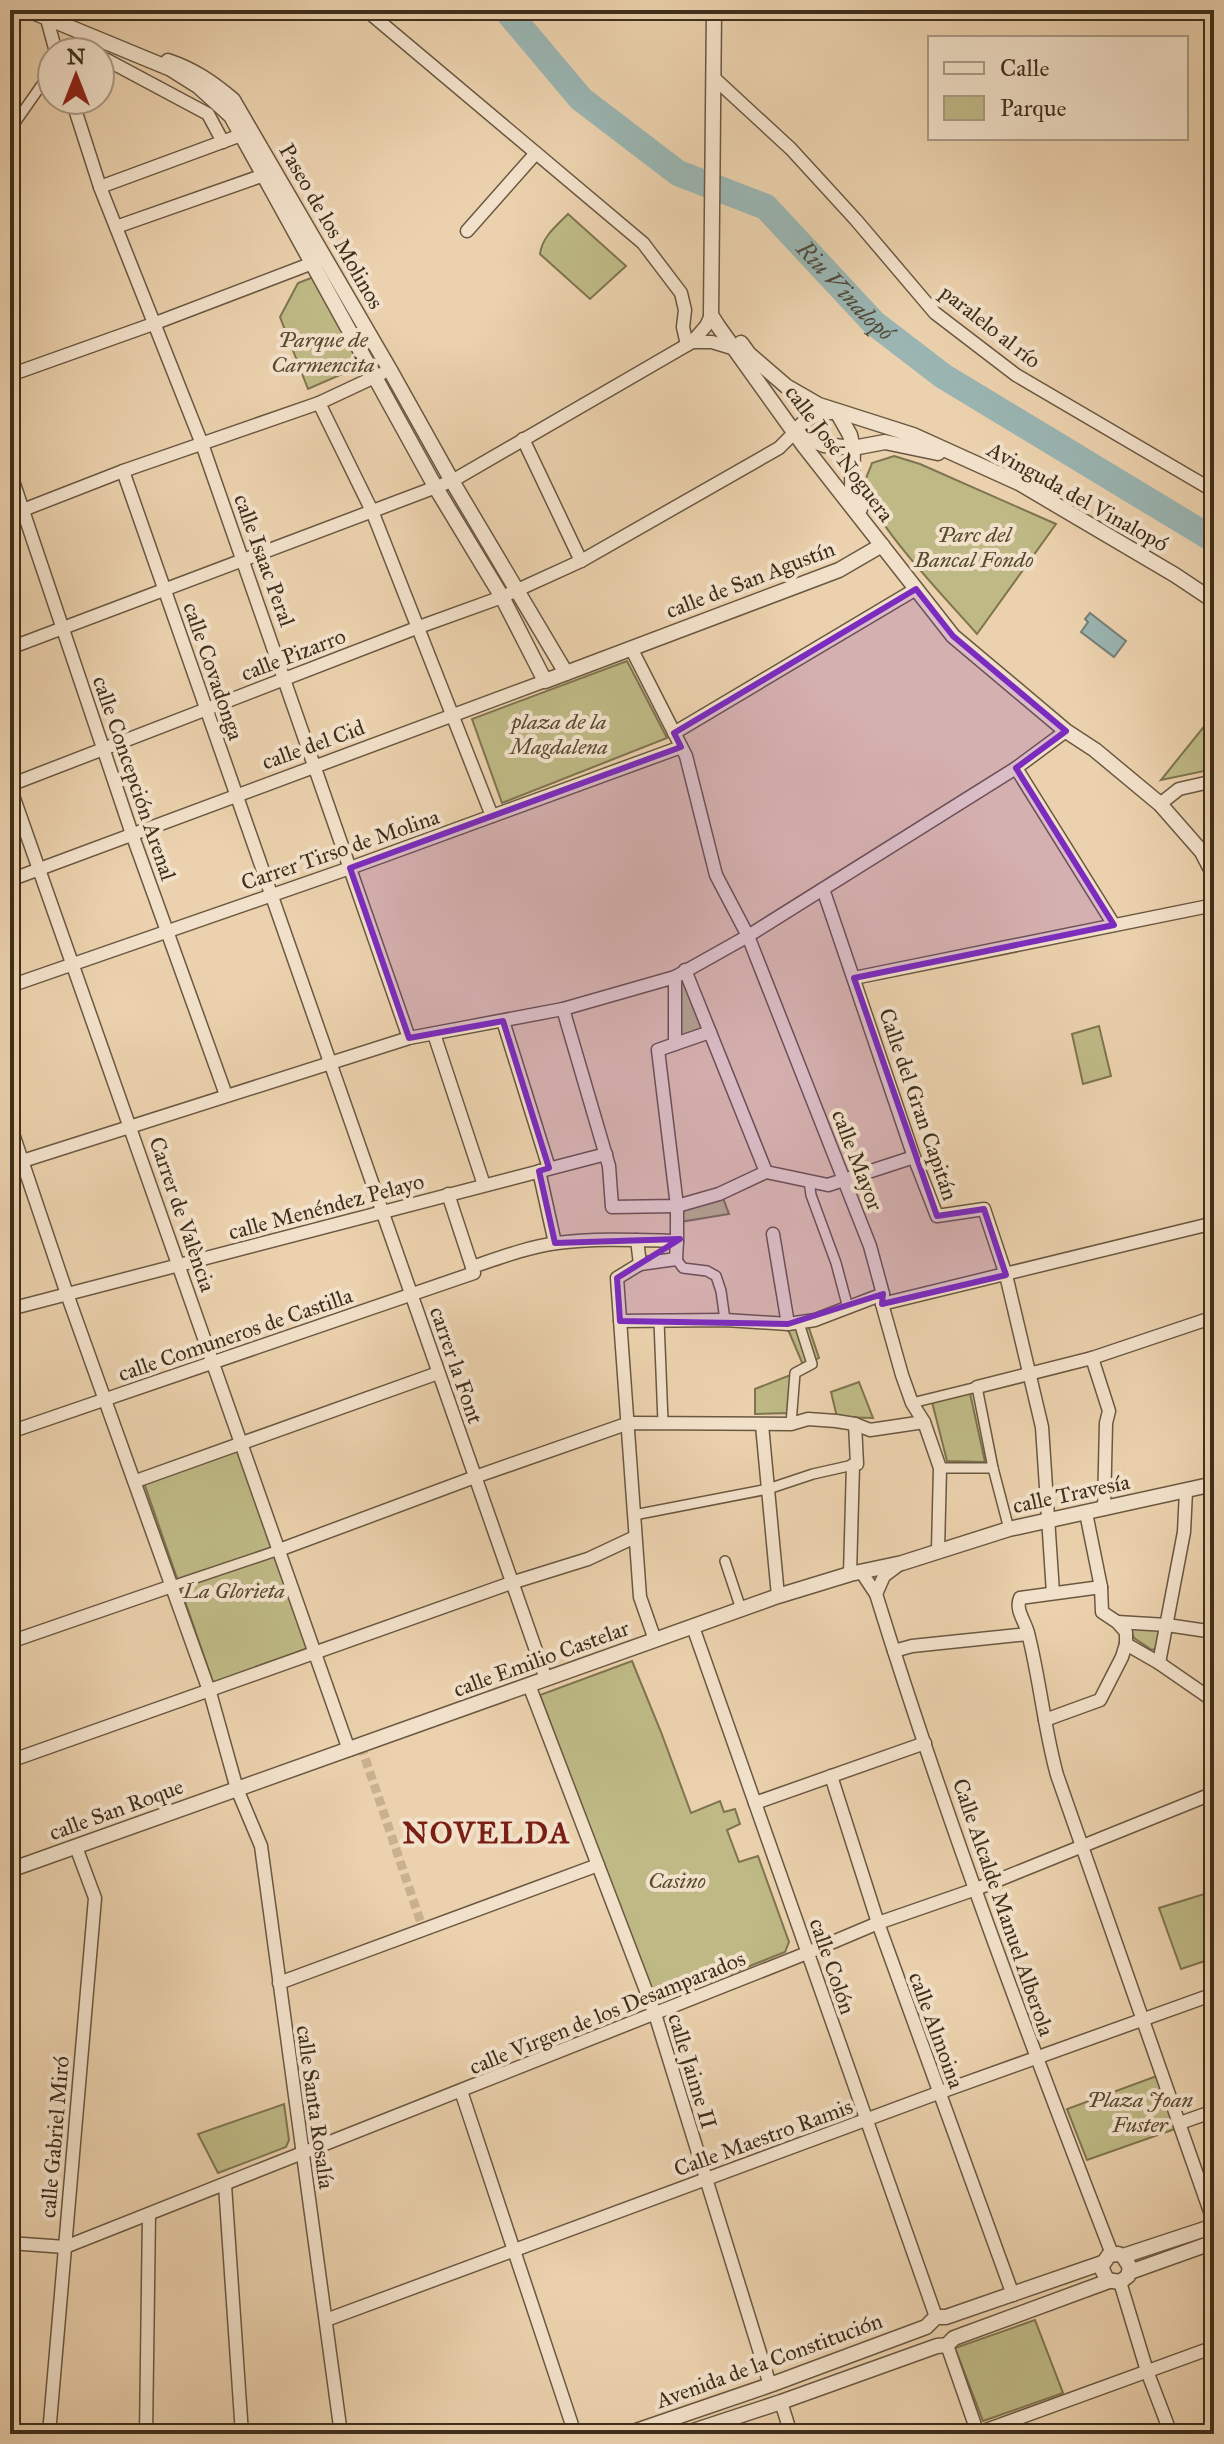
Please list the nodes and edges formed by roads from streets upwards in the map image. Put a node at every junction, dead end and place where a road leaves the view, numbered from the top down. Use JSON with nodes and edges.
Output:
{"nodes":[{"id":1,"x":28,"y":10,"type":"edge"},
{"id":2,"x":366,"y":10,"type":"edge"},
{"id":3,"x":714,"y":10,"type":"edge"},
{"id":4,"x":47,"y":19,"type":"junction"},
{"id":5,"x":52,"y":36,"type":"edge"},
{"id":6,"x":135,"y":54,"type":"junction"},
{"id":7,"x":116,"y":58,"type":"edge"},
{"id":8,"x":116,"y":67,"type":"edge"},
{"id":9,"x":714,"y":78,"type":"junction"},
{"id":10,"x":36,"y":93,"type":"edge"},
{"id":11,"x":77,"y":116,"type":"edge"},
{"id":12,"x":10,"y":130,"type":"edge"},
{"id":13,"x":241,"y":135,"type":"junction"},
{"id":14,"x":223,"y":142,"type":"junction"},
{"id":15,"x":536,"y":153,"type":"junction"},
{"id":16,"x":264,"y":175,"type":"junction"},
{"id":17,"x":100,"y":187,"type":"junction"},
{"id":18,"x":116,"y":227,"type":"junction"},
{"id":19,"x":467,"y":231,"type":"dead end"},
{"id":20,"x":318,"y":261,"type":"junction"},
{"id":21,"x":713,"y":299,"type":"junction"},
{"id":22,"x":711,"y":315,"type":"junction"},
{"id":23,"x":153,"y":324,"type":"junction"},
{"id":24,"x":689,"y":344,"type":"junction"},
{"id":25,"x":735,"y":349,"type":"junction"},
{"id":26,"x":390,"y":370,"type":"junction"},
{"id":27,"x":10,"y":375,"type":"edge"},
{"id":28,"x":375,"y":376,"type":"junction"},
{"id":29,"x":319,"y":403,"type":"junction"},
{"id":30,"x":837,"y":412,"type":"junction"},
{"id":31,"x":795,"y":432,"type":"junction"},
{"id":32,"x":523,"y":439,"type":"junction"},
{"id":33,"x":202,"y":444,"type":"junction"},
{"id":34,"x":853,"y":448,"type":"junction"},
{"id":35,"x":960,"y":457,"type":"junction"},
{"id":36,"x":123,"y":471,"type":"junction"},
{"id":37,"x":10,"y":472,"type":"edge"},
{"id":38,"x":452,"y":481,"type":"junction"},
{"id":39,"x":436,"y":488,"type":"junction"},
{"id":40,"x":1214,"y":491,"type":"edge"},
{"id":41,"x":372,"y":511,"type":"junction"},
{"id":42,"x":16,"y":512,"type":"edge"},
{"id":43,"x":864,"y":521,"type":"junction"},
{"id":44,"x":882,"y":545,"type":"junction"},
{"id":45,"x":581,"y":561,"type":"junction"},
{"id":46,"x":244,"y":562,"type":"junction"},
{"id":47,"x":518,"y":589,"type":"junction"},
{"id":48,"x":916,"y":589,"type":"junction"},
{"id":49,"x":165,"y":591,"type":"junction"},
{"id":50,"x":502,"y":597,"type":"junction"},
{"id":51,"x":1214,"y":601,"type":"edge"},
{"id":52,"x":419,"y":627,"type":"junction"},
{"id":53,"x":62,"y":629,"type":"junction"},
{"id":54,"x":10,"y":648,"type":"edge"},
{"id":55,"x":631,"y":648,"type":"junction"},
{"id":56,"x":566,"y":673,"type":"junction"},
{"id":57,"x":285,"y":679,"type":"junction"},
{"id":58,"x":545,"y":681,"type":"junction"},
{"id":59,"x":207,"y":708,"type":"junction"},
{"id":60,"x":452,"y":717,"type":"junction"},
{"id":61,"x":1066,"y":731,"type":"junction"},
{"id":62,"x":674,"y":733,"type":"junction"},
{"id":63,"x":681,"y":747,"type":"junction"},
{"id":64,"x":103,"y":749,"type":"junction"},
{"id":65,"x":316,"y":767,"type":"junction"},
{"id":66,"x":1016,"y":768,"type":"junction"},
{"id":67,"x":1214,"y":781,"type":"edge"},
{"id":68,"x":10,"y":786,"type":"edge"},
{"id":69,"x":236,"y":796,"type":"junction"},
{"id":70,"x":1160,"y":804,"type":"junction"},
{"id":71,"x":492,"y":816,"type":"junction"},
{"id":72,"x":132,"y":834,"type":"junction"},
{"id":73,"x":350,"y":868,"type":"junction"},
{"id":74,"x":40,"y":869,"type":"junction"},
{"id":75,"x":1214,"y":875,"type":"edge"},
{"id":76,"x":10,"y":880,"type":"edge"},
{"id":77,"x":823,"y":889,"type":"junction"},
{"id":78,"x":270,"y":895,"type":"junction"},
{"id":79,"x":1214,"y":905,"type":"edge"},
{"id":80,"x":1114,"y":925,"type":"junction"},
{"id":81,"x":167,"y":931,"type":"junction"},
{"id":82,"x":748,"y":936,"type":"junction"},
{"id":83,"x":73,"y":963,"type":"junction"},
{"id":84,"x":680,"y":973,"type":"junction"},
{"id":85,"x":854,"y":978,"type":"junction"},
{"id":86,"x":10,"y":986,"type":"edge"},
{"id":87,"x":563,"y":1009,"type":"junction"},
{"id":88,"x":503,"y":1021,"type":"junction"},
{"id":89,"x":710,"y":1032,"type":"junction"},
{"id":90,"x":434,"y":1034,"type":"junction"},
{"id":91,"x":409,"y":1038,"type":"junction"},
{"id":92,"x":675,"y":1044,"type":"junction"},
{"id":93,"x":329,"y":1065,"type":"junction"},
{"id":94,"x":226,"y":1095,"type":"junction"},
{"id":95,"x":10,"y":1125,"type":"edge"},
{"id":96,"x":131,"y":1128,"type":"junction"},
{"id":97,"x":606,"y":1154,"type":"junction"},
{"id":98,"x":914,"y":1157,"type":"junction"},
{"id":99,"x":16,"y":1163,"type":"edge"},
{"id":100,"x":544,"y":1170,"type":"junction"},
{"id":101,"x":766,"y":1172,"type":"junction"},
{"id":102,"x":844,"y":1179,"type":"junction"},
{"id":103,"x":809,"y":1181,"type":"junction"},
{"id":104,"x":484,"y":1185,"type":"junction"},
{"id":105,"x":448,"y":1194,"type":"junction"},
{"id":106,"x":677,"y":1206,"type":"junction"},
{"id":107,"x":381,"y":1211,"type":"junction"},
{"id":108,"x":1214,"y":1223,"type":"edge"},
{"id":109,"x":773,"y":1234,"type":"dead end"},
{"id":110,"x":637,"y":1240,"type":"junction"},
{"id":111,"x":677,"y":1241,"type":"junction"},
{"id":112,"x":555,"y":1243,"type":"junction"},
{"id":113,"x":676,"y":1259,"type":"junction"},
{"id":114,"x":640,"y":1264,"type":"junction"},
{"id":115,"x":179,"y":1265,"type":"junction"},
{"id":116,"x":473,"y":1270,"type":"junction"},
{"id":117,"x":1006,"y":1275,"type":"junction"},
{"id":118,"x":67,"y":1294,"type":"junction"},
{"id":119,"x":411,"y":1294,"type":"junction"},
{"id":120,"x":883,"y":1299,"type":"junction"},
{"id":121,"x":848,"y":1308,"type":"junction"},
{"id":122,"x":10,"y":1309,"type":"edge"},
{"id":123,"x":1214,"y":1317,"type":"edge"},
{"id":124,"x":725,"y":1320,"type":"junction"},
{"id":125,"x":620,"y":1321,"type":"junction"},
{"id":126,"x":659,"y":1321,"type":"junction"},
{"id":127,"x":794,"y":1324,"type":"junction"},
{"id":128,"x":1092,"y":1358,"type":"junction"},
{"id":129,"x":213,"y":1363,"type":"junction"},
{"id":130,"x":438,"y":1373,"type":"junction"},
{"id":131,"x":1030,"y":1374,"type":"junction"},
{"id":132,"x":977,"y":1387,"type":"junction"},
{"id":133,"x":106,"y":1399,"type":"junction"},
{"id":134,"x":912,"y":1403,"type":"junction"},
{"id":135,"x":663,"y":1422,"type":"junction"},
{"id":136,"x":924,"y":1422,"type":"junction"},
{"id":137,"x":629,"y":1423,"type":"junction"},
{"id":138,"x":791,"y":1424,"type":"junction"},
{"id":139,"x":855,"y":1424,"type":"junction"},
{"id":140,"x":762,"y":1425,"type":"junction"},
{"id":141,"x":10,"y":1432,"type":"edge"},
{"id":142,"x":241,"y":1443,"type":"junction"},
{"id":143,"x":853,"y":1465,"type":"junction"},
{"id":144,"x":940,"y":1468,"type":"junction"},
{"id":145,"x":993,"y":1468,"type":"junction"},
{"id":146,"x":475,"y":1477,"type":"junction"},
{"id":147,"x":136,"y":1481,"type":"junction"},
{"id":148,"x":1214,"y":1484,"type":"edge"},
{"id":149,"x":768,"y":1489,"type":"junction"},
{"id":150,"x":1186,"y":1491,"type":"junction"},
{"id":151,"x":1104,"y":1509,"type":"junction"},
{"id":152,"x":1086,"y":1513,"type":"junction"},
{"id":153,"x":634,"y":1515,"type":"junction"},
{"id":154,"x":1047,"y":1522,"type":"junction"},
{"id":155,"x":1009,"y":1529,"type":"junction"},
{"id":156,"x":635,"y":1537,"type":"junction"},
{"id":157,"x":279,"y":1550,"type":"junction"},
{"id":158,"x":938,"y":1550,"type":"junction"},
{"id":159,"x":725,"y":1561,"type":"dead end"},
{"id":160,"x":902,"y":1563,"type":"junction"},
{"id":161,"x":856,"y":1574,"type":"junction"},
{"id":162,"x":511,"y":1583,"type":"junction"},
{"id":163,"x":172,"y":1586,"type":"junction"},
{"id":164,"x":1101,"y":1587,"type":"junction"},
{"id":165,"x":1053,"y":1593,"type":"junction"},
{"id":166,"x":876,"y":1594,"type":"junction"},
{"id":167,"x":778,"y":1596,"type":"junction"},
{"id":168,"x":741,"y":1609,"type":"junction"},
{"id":169,"x":1117,"y":1622,"type":"junction"},
{"id":170,"x":1167,"y":1625,"type":"junction"},
{"id":171,"x":693,"y":1627,"type":"junction"},
{"id":172,"x":1214,"y":1632,"type":"edge"},
{"id":173,"x":1028,"y":1634,"type":"junction"},
{"id":174,"x":655,"y":1640,"type":"junction"},
{"id":175,"x":10,"y":1642,"type":"edge"},
{"id":176,"x":1126,"y":1644,"type":"junction"},
{"id":177,"x":894,"y":1651,"type":"junction"},
{"id":178,"x":315,"y":1654,"type":"junction"},
{"id":179,"x":1159,"y":1663,"type":"junction"},
{"id":180,"x":546,"y":1679,"type":"junction"},
{"id":181,"x":529,"y":1685,"type":"junction"},
{"id":182,"x":210,"y":1692,"type":"junction"},
{"id":183,"x":1214,"y":1701,"type":"edge"},
{"id":184,"x":1045,"y":1720,"type":"junction"},
{"id":185,"x":925,"y":1743,"type":"junction"},
{"id":186,"x":349,"y":1750,"type":"junction"},
{"id":187,"x":10,"y":1761,"type":"edge"},
{"id":188,"x":831,"y":1776,"type":"junction"},
{"id":189,"x":237,"y":1789,"type":"junction"},
{"id":190,"x":1214,"y":1793,"type":"edge"},
{"id":191,"x":755,"y":1803,"type":"junction"},
{"id":192,"x":1082,"y":1846,"type":"junction"},
{"id":193,"x":76,"y":1847,"type":"junction"},
{"id":194,"x":598,"y":1865,"type":"junction"},
{"id":195,"x":10,"y":1870,"type":"edge"},
{"id":196,"x":976,"y":1889,"type":"junction"},
{"id":197,"x":878,"y":1923,"type":"junction"},
{"id":198,"x":807,"y":1953,"type":"junction"},
{"id":199,"x":279,"y":1983,"type":"junction"},
{"id":200,"x":1214,"y":1994,"type":"edge"},
{"id":201,"x":655,"y":2014,"type":"junction"},
{"id":202,"x":1144,"y":2020,"type":"junction"},
{"id":203,"x":1036,"y":2058,"type":"junction"},
{"id":204,"x":461,"y":2091,"type":"junction"},
{"id":205,"x":938,"y":2093,"type":"junction"},
{"id":206,"x":1214,"y":2111,"type":"edge"},
{"id":207,"x":867,"y":2120,"type":"junction"},
{"id":208,"x":1180,"y":2123,"type":"junction"},
{"id":209,"x":302,"y":2153,"type":"junction"},
{"id":210,"x":706,"y":2179,"type":"junction"},
{"id":211,"x":225,"y":2185,"type":"junction"},
{"id":212,"x":149,"y":2214,"type":"junction"},
{"id":213,"x":1214,"y":2225,"type":"edge"},
{"id":214,"x":1214,"y":2242,"type":"edge"},
{"id":215,"x":10,"y":2243,"type":"edge"},
{"id":216,"x":65,"y":2247,"type":"junction"},
{"id":217,"x":513,"y":2250,"type":"junction"},
{"id":218,"x":1112,"y":2258,"type":"junction"},
{"id":219,"x":1120,"y":2279,"type":"junction"},
{"id":220,"x":1013,"y":2295,"type":"junction"},
{"id":221,"x":326,"y":2320,"type":"junction"},
{"id":222,"x":936,"y":2321,"type":"junction"},
{"id":223,"x":946,"y":2343,"type":"junction"},
{"id":224,"x":1214,"y":2347,"type":"edge"},
{"id":225,"x":1147,"y":2371,"type":"junction"},
{"id":226,"x":770,"y":2385,"type":"junction"},
{"id":227,"x":781,"y":2402,"type":"junction"},
{"id":228,"x":49,"y":2434,"type":"edge"},
{"id":229,"x":146,"y":2434,"type":"edge"},
{"id":230,"x":242,"y":2434,"type":"edge"},
{"id":231,"x":341,"y":2434,"type":"edge"},
{"id":232,"x":575,"y":2434,"type":"edge"},
{"id":233,"x":627,"y":2434,"type":"edge"},
{"id":234,"x":684,"y":2434,"type":"edge"},
{"id":235,"x":791,"y":2434,"type":"edge"},
{"id":236,"x":977,"y":2434,"type":"edge"},
{"id":237,"x":1171,"y":2434,"type":"edge"}],
"edges":[{"from":1,"to":4,"type":"street","name":"Paseo de los Molinos"},
{"from":2,"to":15,"type":"street"},
{"from":3,"to":9,"type":"street"},
{"from":4,"to":5,"type":"street"},
{"from":4,"to":6,"type":"street","name":"Paseo de los Molinos"},
{"from":6,"to":7,"type":"street"},
{"from":6,"to":13,"type":"street","name":"Paseo de los Molinos"},
{"from":6,"to":20,"type":"street","name":"Paseo de los Molinos"},
{"from":8,"to":14,"type":"street"},
{"from":9,"to":21,"type":"street"},
{"from":9,"to":40,"type":"street","name":"paralelo al río"},
{"from":10,"to":12,"type":"street"},
{"from":11,"to":17,"type":"street","name":"calle Isaac Peral"},
{"from":13,"to":14,"type":"street"},
{"from":13,"to":16,"type":"street","name":"Paseo de los Molinos"},
{"from":14,"to":17,"type":"street"},
{"from":15,"to":19,"type":"street"},
{"from":15,"to":24,"type":"street"},
{"from":16,"to":18,"type":"street"},
{"from":16,"to":20,"type":"street","name":"Paseo de los Molinos"},
{"from":17,"to":18,"type":"street","name":"calle Isaac Peral"},
{"from":18,"to":23,"type":"street","name":"calle Isaac Peral"},
{"from":20,"to":23,"type":"street"},
{"from":20,"to":26,"type":"street","name":"Paseo de los Molinos"},
{"from":20,"to":28,"type":"street","name":"Paseo de los Molinos"},
{"from":21,"to":22,"type":"street"},
{"from":21,"to":30,"type":"street"},
{"from":22,"to":24,"type":"street"},
{"from":22,"to":25,"type":"street","name":"calle José Noguera"},
{"from":23,"to":27,"type":"street"},
{"from":23,"to":33,"type":"street","name":"calle Isaac Peral"},
{"from":24,"to":25,"type":"street"},
{"from":24,"to":32,"type":"street"},
{"from":25,"to":31,"type":"street","name":"calle José Noguera"},
{"from":26,"to":28,"type":"street"},
{"from":26,"to":38,"type":"street","name":"Paseo de los Molinos"},
{"from":28,"to":29,"type":"street"},
{"from":28,"to":39,"type":"street","name":"Paseo de los Molinos"},
{"from":29,"to":33,"type":"street"},
{"from":29,"to":41,"type":"street"},
{"from":30,"to":31,"type":"street"},
{"from":30,"to":34,"type":"street"},
{"from":30,"to":35,"type":"street"},
{"from":31,"to":34,"type":"street"},
{"from":31,"to":43,"type":"street","name":"calle José Noguera"},
{"from":31,"to":45,"type":"street","name":"calle Pizarro"},
{"from":32,"to":38,"type":"street"},
{"from":32,"to":45,"type":"street"},
{"from":33,"to":36,"type":"street"},
{"from":33,"to":46,"type":"street","name":"calle Isaac Peral"},
{"from":34,"to":35,"type":"street"},
{"from":34,"to":43,"type":"street"},
{"from":35,"to":51,"type":"street","name":"Avinguda del Vinalopó"},
{"from":36,"to":42,"type":"street"},
{"from":36,"to":49,"type":"street","name":"calle Covadonga"},
{"from":37,"to":42,"type":"street","name":"calle Concepción Arenal"},
{"from":38,"to":39,"type":"street"},
{"from":38,"to":47,"type":"street","name":"Paseo de los Molinos"},
{"from":39,"to":41,"type":"street"},
{"from":39,"to":50,"type":"street","name":"Paseo de los Molinos"},
{"from":41,"to":46,"type":"street"},
{"from":41,"to":52,"type":"street"},
{"from":42,"to":53,"type":"street","name":"calle Concepción Arenal"},
{"from":43,"to":44,"type":"street","name":"calle José Noguera"},
{"from":44,"to":48,"type":"street","name":"calle José Noguera"},
{"from":44,"to":55,"type":"street","name":"calle de San Agustín"},
{"from":45,"to":47,"type":"street","name":"calle Pizarro"},
{"from":46,"to":49,"type":"street"},
{"from":46,"to":57,"type":"street","name":"calle Isaac Peral"},
{"from":47,"to":50,"type":"street","name":"calle Pizarro"},
{"from":47,"to":56,"type":"street","name":"Paseo de los Molinos"},
{"from":48,"to":61,"type":"street","name":"calle José Noguera"},
{"from":48,"to":62,"type":"street"},
{"from":49,"to":53,"type":"street"},
{"from":49,"to":59,"type":"street","name":"calle Covadonga"},
{"from":50,"to":52,"type":"street","name":"calle Pizarro"},
{"from":50,"to":58,"type":"street","name":"Paseo de los Molinos"},
{"from":52,"to":57,"type":"street","name":"calle Pizarro"},
{"from":52,"to":60,"type":"street"},
{"from":53,"to":54,"type":"street"},
{"from":53,"to":64,"type":"street","name":"calle Concepción Arenal"},
{"from":55,"to":56,"type":"street","name":"calle del Cid"},
{"from":55,"to":62,"type":"street","name":"calle Mayor"},
{"from":56,"to":58,"type":"street","name":"calle del Cid"},
{"from":57,"to":59,"type":"street","name":"calle Pizarro"},
{"from":57,"to":65,"type":"street","name":"calle Isaac Peral"},
{"from":58,"to":60,"type":"street","name":"calle del Cid"},
{"from":59,"to":64,"type":"street","name":"calle Pizarro"},
{"from":59,"to":69,"type":"street","name":"calle Covadonga"},
{"from":60,"to":65,"type":"street","name":"calle del Cid"},
{"from":60,"to":71,"type":"street"},
{"from":61,"to":66,"type":"street"},
{"from":61,"to":70,"type":"street","name":"calle José Noguera"},
{"from":62,"to":63,"type":"street","name":"calle Mayor"},
{"from":63,"to":71,"type":"street","name":"Carrer Tirso de Molina"},
{"from":63,"to":82,"type":"street","name":"calle Mayor"},
{"from":64,"to":68,"type":"street","name":"calle Pizarro"},
{"from":64,"to":72,"type":"street","name":"calle Concepción Arenal"},
{"from":65,"to":69,"type":"street","name":"calle del Cid"},
{"from":65,"to":73,"type":"street","name":"calle Isaac Peral"},
{"from":66,"to":77,"type":"street"},
{"from":66,"to":80,"type":"street"},
{"from":67,"to":70,"type":"street"},
{"from":68,"to":74,"type":"street","name":"Carrer de València"},
{"from":69,"to":72,"type":"street","name":"calle del Cid"},
{"from":69,"to":78,"type":"street","name":"calle Covadonga"},
{"from":70,"to":75,"type":"street","name":"calle José Noguera"},
{"from":71,"to":73,"type":"street","name":"Carrer Tirso de Molina"},
{"from":72,"to":74,"type":"street","name":"calle del Cid"},
{"from":72,"to":81,"type":"street","name":"calle Concepción Arenal"},
{"from":73,"to":78,"type":"street","name":"Carrer Tirso de Molina"},
{"from":73,"to":91,"type":"street","name":"calle Isaac Peral"},
{"from":74,"to":76,"type":"street","name":"calle del Cid"},
{"from":74,"to":83,"type":"street","name":"Carrer de València"},
{"from":77,"to":82,"type":"street"},
{"from":77,"to":85,"type":"street","name":"Calle del Gran Capitán"},
{"from":78,"to":81,"type":"street","name":"Carrer Tirso de Molina"},
{"from":78,"to":93,"type":"street","name":"calle Covadonga"},
{"from":79,"to":80,"type":"street"},
{"from":80,"to":85,"type":"street"},
{"from":81,"to":83,"type":"street","name":"Carrer Tirso de Molina"},
{"from":81,"to":94,"type":"street","name":"calle Concepción Arenal"},
{"from":82,"to":84,"type":"street"},
{"from":82,"to":102,"type":"street","name":"calle Mayor"},
{"from":83,"to":86,"type":"street","name":"Carrer Tirso de Molina"},
{"from":83,"to":96,"type":"street","name":"Carrer de València"},
{"from":84,"to":87,"type":"street"},
{"from":84,"to":89,"type":"street"},
{"from":84,"to":92,"type":"street"},
{"from":85,"to":98,"type":"street","name":"Calle del Gran Capitán"},
{"from":87,"to":88,"type":"street"},
{"from":87,"to":97,"type":"street"},
{"from":88,"to":90,"type":"street"},
{"from":88,"to":100,"type":"street"},
{"from":89,"to":92,"type":"street"},
{"from":89,"to":101,"type":"street"},
{"from":90,"to":91,"type":"street"},
{"from":90,"to":104,"type":"street"},
{"from":91,"to":93,"type":"street"},
{"from":92,"to":106,"type":"street"},
{"from":93,"to":94,"type":"street"},
{"from":93,"to":107,"type":"street","name":"carrer la Font"},
{"from":94,"to":96,"type":"street"},
{"from":95,"to":99,"type":"street"},
{"from":96,"to":99,"type":"street"},
{"from":96,"to":115,"type":"street","name":"Carrer de València"},
{"from":97,"to":100,"type":"street","name":"calle Menéndez Pelayo"},
{"from":97,"to":106,"type":"street"},
{"from":98,"to":102,"type":"street"},
{"from":98,"to":117,"type":"street","name":"Calle del Gran Capitán"},
{"from":99,"to":118,"type":"street"},
{"from":100,"to":104,"type":"street","name":"calle Menéndez Pelayo"},
{"from":100,"to":112,"type":"street"},
{"from":101,"to":103,"type":"street"},
{"from":101,"to":106,"type":"street"},
{"from":102,"to":103,"type":"street"},
{"from":102,"to":120,"type":"street","name":"calle Mayor"},
{"from":103,"to":121,"type":"street"},
{"from":104,"to":105,"type":"street","name":"calle Menéndez Pelayo"},
{"from":105,"to":107,"type":"street","name":"calle Menéndez Pelayo"},
{"from":105,"to":116,"type":"street"},
{"from":106,"to":111,"type":"street"},
{"from":107,"to":115,"type":"street","name":"calle Menéndez Pelayo"},
{"from":107,"to":119,"type":"street","name":"carrer la Font"},
{"from":108,"to":117,"type":"street"},
{"from":109,"to":127,"type":"street"},
{"from":110,"to":111,"type":"street","name":"calle Comuneros de Castilla"},
{"from":110,"to":112,"type":"street","name":"calle Comuneros de Castilla"},
{"from":110,"to":114,"type":"street"},
{"from":111,"to":113,"type":"street"},
{"from":112,"to":116,"type":"street","name":"calle Comuneros de Castilla"},
{"from":113,"to":114,"type":"street"},
{"from":113,"to":124,"type":"street"},
{"from":114,"to":125,"type":"street"},
{"from":115,"to":118,"type":"street","name":"calle Menéndez Pelayo"},
{"from":115,"to":129,"type":"street","name":"Carrer de València"},
{"from":116,"to":119,"type":"street","name":"calle Comuneros de Castilla"},
{"from":117,"to":120,"type":"street"},
{"from":117,"to":131,"type":"street","name":"Calle del Gran Capitán"},
{"from":118,"to":122,"type":"street","name":"calle Menéndez Pelayo"},
{"from":118,"to":133,"type":"street"},
{"from":119,"to":129,"type":"street","name":"calle Comuneros de Castilla"},
{"from":119,"to":130,"type":"street","name":"carrer la Font"},
{"from":120,"to":121,"type":"street"},
{"from":120,"to":134,"type":"street","name":"calle Mayor"},
{"from":121,"to":127,"type":"street"},
{"from":123,"to":128,"type":"street"},
{"from":124,"to":126,"type":"street"},
{"from":124,"to":127,"type":"street"},
{"from":125,"to":126,"type":"street"},
{"from":125,"to":137,"type":"street"},
{"from":126,"to":135,"type":"street"},
{"from":127,"to":138,"type":"street"},
{"from":128,"to":131,"type":"street"},
{"from":128,"to":151,"type":"street"},
{"from":129,"to":133,"type":"street","name":"calle Comuneros de Castilla"},
{"from":129,"to":142,"type":"street","name":"Carrer de València"},
{"from":130,"to":142,"type":"street"},
{"from":130,"to":146,"type":"street","name":"carrer la Font"},
{"from":131,"to":132,"type":"street"},
{"from":131,"to":154,"type":"street","name":"Calle del Gran Capitán"},
{"from":132,"to":134,"type":"street"},
{"from":132,"to":145,"type":"street"},
{"from":133,"to":141,"type":"street","name":"calle Comuneros de Castilla"},
{"from":133,"to":147,"type":"street"},
{"from":134,"to":136,"type":"street","name":"calle Mayor"},
{"from":135,"to":137,"type":"street"},
{"from":135,"to":140,"type":"street"},
{"from":136,"to":139,"type":"street"},
{"from":136,"to":144,"type":"street","name":"calle Mayor"},
{"from":137,"to":146,"type":"street"},
{"from":137,"to":153,"type":"street"},
{"from":138,"to":139,"type":"street"},
{"from":138,"to":140,"type":"street"},
{"from":139,"to":143,"type":"street"},
{"from":140,"to":149,"type":"street"},
{"from":142,"to":147,"type":"street"},
{"from":142,"to":157,"type":"street","name":"Carrer de València"},
{"from":143,"to":149,"type":"street"},
{"from":143,"to":161,"type":"street"},
{"from":144,"to":145,"type":"street"},
{"from":144,"to":158,"type":"street"},
{"from":145,"to":155,"type":"street"},
{"from":146,"to":157,"type":"street"},
{"from":146,"to":162,"type":"street","name":"carrer la Font"},
{"from":147,"to":163,"type":"street"},
{"from":148,"to":150,"type":"street","name":"calle Travesía"},
{"from":149,"to":153,"type":"street"},
{"from":149,"to":167,"type":"street"},
{"from":150,"to":151,"type":"street","name":"calle Travesía"},
{"from":150,"to":170,"type":"street"},
{"from":151,"to":152,"type":"street","name":"calle Travesía"},
{"from":152,"to":154,"type":"street","name":"calle Travesía"},
{"from":152,"to":164,"type":"street"},
{"from":153,"to":156,"type":"street"},
{"from":154,"to":155,"type":"street","name":"calle Travesía"},
{"from":154,"to":165,"type":"street","name":"Calle del Gran Capitán"},
{"from":155,"to":158,"type":"street","name":"calle Travesía"},
{"from":156,"to":162,"type":"street"},
{"from":156,"to":174,"type":"street"},
{"from":157,"to":163,"type":"street"},
{"from":157,"to":178,"type":"street","name":"Carrer de València"},
{"from":158,"to":160,"type":"street","name":"calle Travesía"},
{"from":159,"to":168,"type":"street"},
{"from":160,"to":161,"type":"street","name":"calle Emilio Castelar"},
{"from":160,"to":166,"type":"street"},
{"from":161,"to":166,"type":"street","name":"Calle Alcalde Manuel Alberola"},
{"from":161,"to":167,"type":"street","name":"calle Emilio Castelar"},
{"from":162,"to":178,"type":"street"},
{"from":162,"to":180,"type":"street","name":"carrer la Font"},
{"from":163,"to":175,"type":"street"},
{"from":163,"to":182,"type":"street"},
{"from":164,"to":165,"type":"street"},
{"from":164,"to":169,"type":"street"},
{"from":165,"to":173,"type":"street"},
{"from":166,"to":177,"type":"street","name":"Calle Alcalde Manuel Alberola"},
{"from":167,"to":168,"type":"street","name":"calle Emilio Castelar"},
{"from":168,"to":171,"type":"street","name":"calle Emilio Castelar"},
{"from":169,"to":170,"type":"street"},
{"from":169,"to":176,"type":"street"},
{"from":170,"to":172,"type":"street"},
{"from":170,"to":179,"type":"street"},
{"from":171,"to":174,"type":"street","name":"calle Emilio Castelar"},
{"from":171,"to":191,"type":"street","name":"calle Colón"},
{"from":173,"to":177,"type":"street"},
{"from":173,"to":184,"type":"street"},
{"from":174,"to":180,"type":"street","name":"calle Emilio Castelar"},
{"from":176,"to":179,"type":"street"},
{"from":176,"to":184,"type":"street"},
{"from":177,"to":185,"type":"street","name":"Calle Alcalde Manuel Alberola"},
{"from":178,"to":182,"type":"street"},
{"from":178,"to":186,"type":"street","name":"Carrer de València"},
{"from":179,"to":183,"type":"street"},
{"from":180,"to":181,"type":"street","name":"calle Emilio Castelar"},
{"from":181,"to":186,"type":"street","name":"calle Emilio Castelar"},
{"from":181,"to":194,"type":"street","name":"calle Jaime II"},
{"from":182,"to":187,"type":"street"},
{"from":182,"to":189,"type":"street","name":"calle Santa Rosalía"},
{"from":184,"to":192,"type":"street"},
{"from":185,"to":188,"type":"street"},
{"from":185,"to":196,"type":"street","name":"Calle Alcalde Manuel Alberola"},
{"from":186,"to":189,"type":"street","name":"calle Emilio Castelar"},
{"from":188,"to":191,"type":"street"},
{"from":188,"to":197,"type":"street","name":"calle Almoina"},
{"from":189,"to":193,"type":"street","name":"calle San Roque"},
{"from":189,"to":199,"type":"street","name":"calle Santa Rosalía"},
{"from":190,"to":192,"type":"street","name":"calle Virgen de los Desamparados"},
{"from":191,"to":198,"type":"street","name":"calle Colón"},
{"from":192,"to":196,"type":"street","name":"calle Virgen de los Desamparados"},
{"from":192,"to":202,"type":"street"},
{"from":193,"to":195,"type":"street","name":"calle San Roque"},
{"from":193,"to":216,"type":"street","name":"calle Gabriel Miró"},
{"from":194,"to":199,"type":"street"},
{"from":194,"to":201,"type":"street","name":"calle Jaime II"},
{"from":196,"to":197,"type":"street","name":"calle Virgen de los Desamparados"},
{"from":196,"to":203,"type":"street","name":"Calle Alcalde Manuel Alberola"},
{"from":197,"to":198,"type":"street","name":"calle Virgen de los Desamparados"},
{"from":197,"to":205,"type":"street","name":"calle Almoina"},
{"from":198,"to":201,"type":"street","name":"calle Virgen de los Desamparados"},
{"from":198,"to":207,"type":"street","name":"calle Colón"},
{"from":199,"to":209,"type":"street","name":"calle Santa Rosalía"},
{"from":200,"to":202,"type":"street","name":"Calle Maestro Ramis"},
{"from":201,"to":204,"type":"street","name":"calle Virgen de los Desamparados"},
{"from":201,"to":210,"type":"street","name":"calle Jaime II"},
{"from":202,"to":203,"type":"street","name":"Calle Maestro Ramis"},
{"from":202,"to":208,"type":"street"},
{"from":203,"to":205,"type":"street","name":"Calle Maestro Ramis"},
{"from":203,"to":218,"type":"street","name":"Calle Alcalde Manuel Alberola"},
{"from":204,"to":209,"type":"street","name":"calle Virgen de los Desamparados"},
{"from":204,"to":217,"type":"street"},
{"from":205,"to":207,"type":"street","name":"Calle Maestro Ramis"},
{"from":205,"to":220,"type":"street","name":"calle Almoina"},
{"from":206,"to":208,"type":"street"},
{"from":207,"to":210,"type":"street","name":"Calle Maestro Ramis"},
{"from":207,"to":222,"type":"street","name":"calle Colón"},
{"from":208,"to":213,"type":"street"},
{"from":209,"to":211,"type":"street","name":"calle Virgen de los Desamparados"},
{"from":209,"to":221,"type":"street","name":"calle Santa Rosalía"},
{"from":210,"to":217,"type":"street","name":"Calle Maestro Ramis"},
{"from":210,"to":226,"type":"street","name":"calle Jaime II"},
{"from":211,"to":212,"type":"street","name":"calle Virgen de los Desamparados"},
{"from":211,"to":230,"type":"street"},
{"from":212,"to":216,"type":"street","name":"calle Virgen de los Desamparados"},
{"from":212,"to":229,"type":"street"},
{"from":213,"to":218,"type":"street","name":"Avenida de la Constitución"},
{"from":214,"to":219,"type":"street","name":"Avenida de la Constitución"},
{"from":215,"to":216,"type":"street","name":"calle Virgen de los Desamparados"},
{"from":216,"to":228,"type":"street","name":"calle Gabriel Miró"},
{"from":217,"to":221,"type":"street","name":"Calle Maestro Ramis"},
{"from":217,"to":232,"type":"street"},
{"from":218,"to":219,"type":"street"},
{"from":218,"to":219,"type":"street"},
{"from":218,"to":220,"type":"street","name":"Avenida de la Constitución"},
{"from":219,"to":223,"type":"street","name":"Avenida de la Constitución"},
{"from":219,"to":225,"type":"street"},
{"from":220,"to":222,"type":"street","name":"Avenida de la Constitución"},
{"from":221,"to":231,"type":"street","name":"calle Santa Rosalía"},
{"from":222,"to":223,"type":"street"},
{"from":222,"to":223,"type":"street"},
{"from":222,"to":226,"type":"street","name":"Avenida de la Constitución"},
{"from":223,"to":227,"type":"street","name":"Avenida de la Constitución"},
{"from":223,"to":236,"type":"street"},
{"from":224,"to":225,"type":"street"},
{"from":225,"to":236,"type":"street"},
{"from":225,"to":237,"type":"street"},
{"from":226,"to":233,"type":"street","name":"Avenida de la Constitución"},
{"from":227,"to":234,"type":"street","name":"Avenida de la Constitución"},
{"from":227,"to":235,"type":"street"}]}
